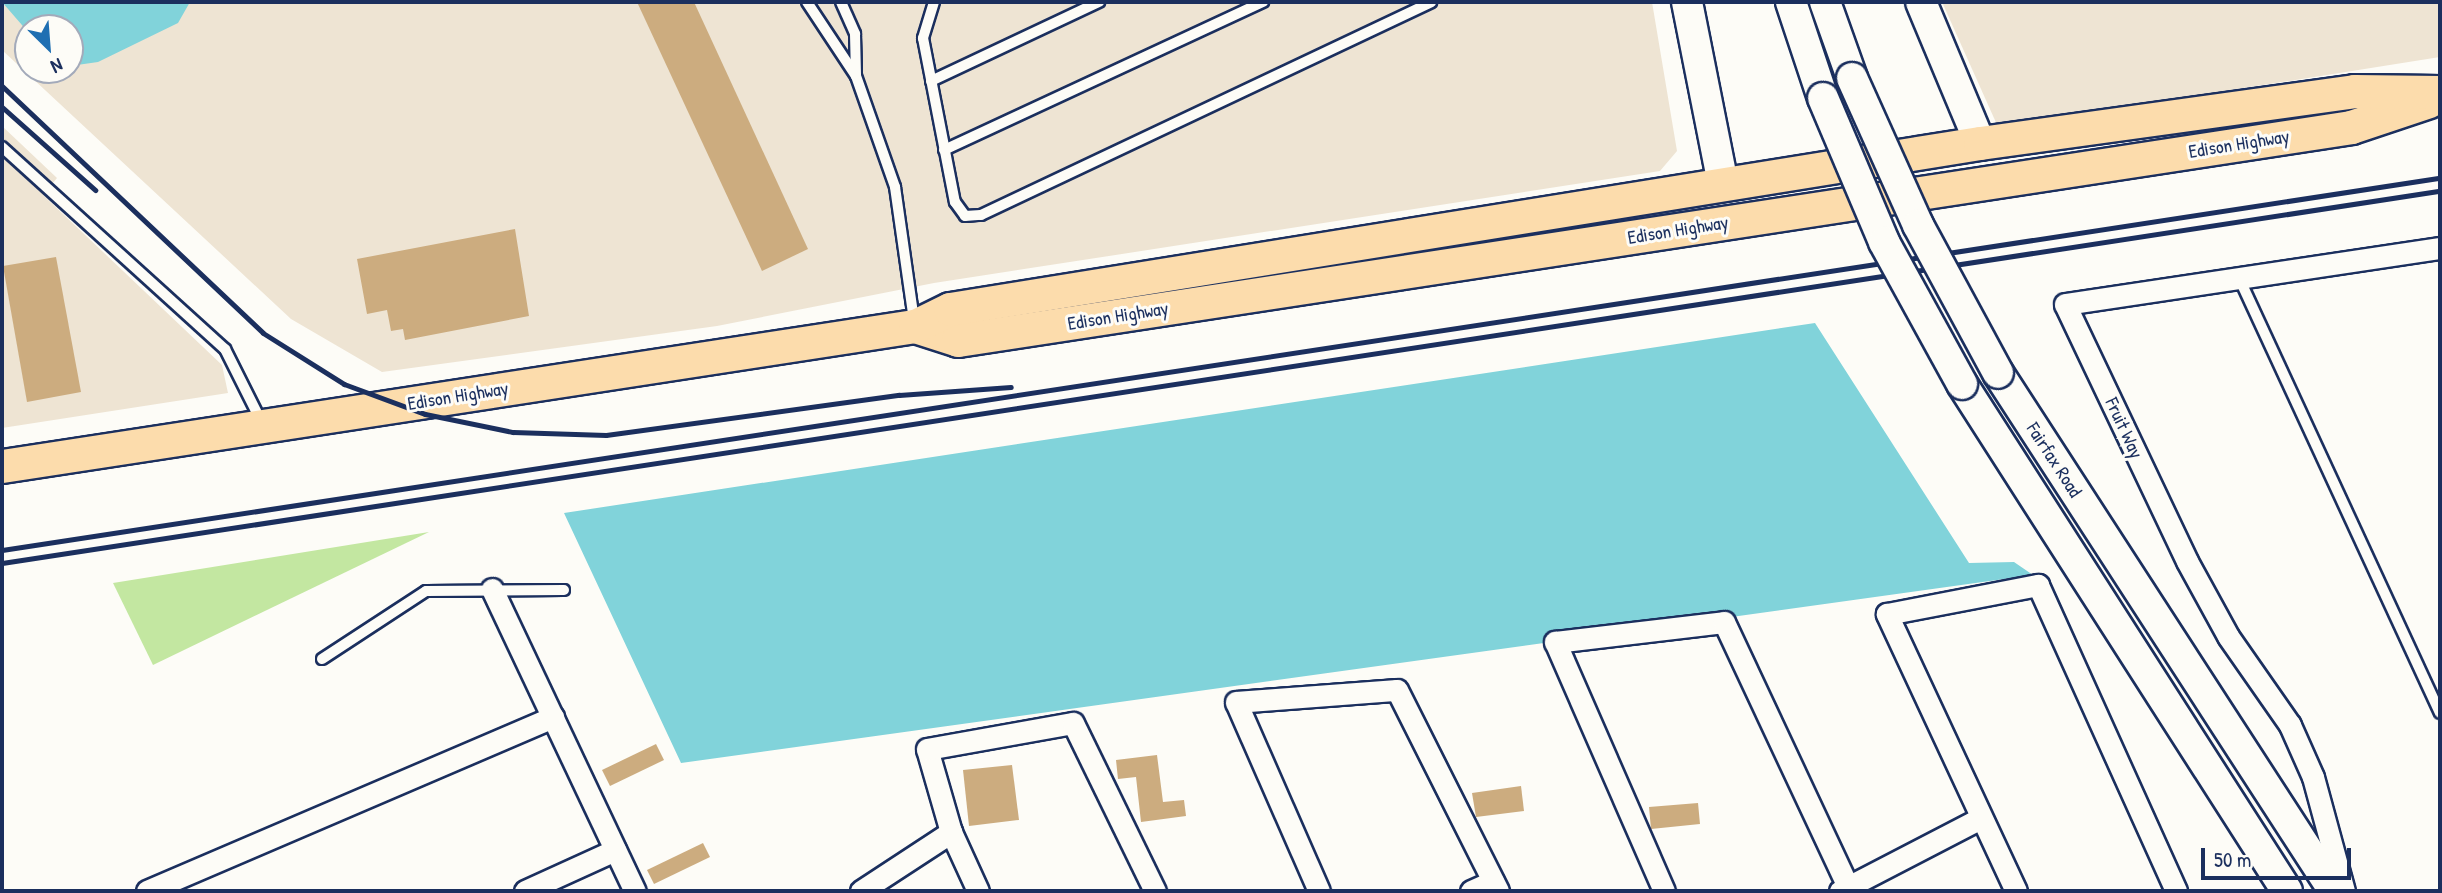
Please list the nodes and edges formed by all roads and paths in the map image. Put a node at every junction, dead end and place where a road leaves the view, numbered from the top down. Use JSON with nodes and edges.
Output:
{"nodes":[{"id":1,"x":807,"y":2,"type":"edge"},
{"id":2,"x":841,"y":2,"type":"edge"},
{"id":3,"x":934,"y":2,"type":"edge"},
{"id":4,"x":1099,"y":2,"type":"edge"},
{"id":5,"x":1263,"y":2,"type":"edge"},
{"id":6,"x":1431,"y":2,"type":"edge"},
{"id":7,"x":1687,"y":2,"type":"edge"},
{"id":8,"x":1791,"y":2,"type":"edge"},
{"id":9,"x":1825,"y":2,"type":"edge"},
{"id":10,"x":1921,"y":2,"type":"edge"},
{"id":11,"x":856,"y":76,"type":"junction"},
{"id":12,"x":931,"y":81,"type":"junction"},
{"id":13,"x":2440,"y":95,"type":"edge"},
{"id":14,"x":1980,"y":143,"type":"junction"},
{"id":15,"x":2,"y":147,"type":"edge"},
{"id":16,"x":944,"y":150,"type":"junction"},
{"id":17,"x":1723,"y":183,"type":"junction"},
{"id":18,"x":2440,"y":248,"type":"edge"},
{"id":19,"x":2239,"y":278,"type":"junction"},
{"id":20,"x":915,"y":326,"type":"junction"},
{"id":21,"x":263,"y":426,"type":"junction"},
{"id":22,"x":2,"y":466,"type":"edge"},
{"id":23,"x":492,"y":589,"type":"junction"},
{"id":24,"x":564,"y":590,"type":"dead end"},
{"id":25,"x":322,"y":659,"type":"dead end"},
{"id":26,"x":2440,"y":713,"type":"edge"},
{"id":27,"x":553,"y":717,"type":"junction"},
{"id":28,"x":1979,"y":819,"type":"junction"},
{"id":29,"x":951,"y":832,"type":"junction"},
{"id":30,"x":615,"y":850,"type":"junction"},
{"id":31,"x":1496,"y":886,"type":"edge"},
{"id":32,"x":1844,"y":889,"type":"edge"},
{"id":33,"x":147,"y":891,"type":"edge"},
{"id":34,"x":525,"y":891,"type":"edge"},
{"id":35,"x":635,"y":891,"type":"edge"},
{"id":36,"x":861,"y":891,"type":"edge"},
{"id":37,"x":978,"y":891,"type":"edge"},
{"id":38,"x":1155,"y":891,"type":"edge"},
{"id":39,"x":1319,"y":891,"type":"edge"},
{"id":40,"x":1471,"y":891,"type":"edge"},
{"id":41,"x":1664,"y":891,"type":"edge"},
{"id":42,"x":2015,"y":891,"type":"edge"},
{"id":43,"x":2176,"y":891,"type":"edge"},
{"id":44,"x":2287,"y":891,"type":"edge"},
{"id":45,"x":2333,"y":891,"type":"edge"},
{"id":46,"x":2344,"y":891,"type":"edge"}],
"edges":[{"from":1,"to":11,"type":"lane"},
{"from":2,"to":11,"type":"lane"},
{"from":3,"to":12,"type":"lane"},
{"from":4,"to":12,"type":"lane"},
{"from":5,"to":16,"type":"lane"},
{"from":6,"to":16,"type":"lane"},
{"from":7,"to":17,"type":"main road"},
{"from":8,"to":44,"type":"main road","name":"Fairfax Road","bridge":true},
{"from":9,"to":45,"type":"main road","name":"Fairfax Road","bridge":true},
{"from":10,"to":14,"type":"main road"},
{"from":11,"to":20,"type":"lane"},
{"from":12,"to":16,"type":"lane"},
{"from":13,"to":14,"type":"main road","name":"Edison Highway"},
{"from":13,"to":20,"type":"main road","name":"Edison Highway"},
{"from":14,"to":17,"type":"main road","name":"Edison Highway"},
{"from":15,"to":21,"type":"lane"},
{"from":17,"to":20,"type":"main road","name":"Edison Highway"},
{"from":18,"to":19,"type":"street","name":"Fruit Way"},
{"from":19,"to":26,"type":"lane"},
{"from":19,"to":46,"type":"street","name":"Fruit Way"},
{"from":20,"to":21,"type":"main road","name":"Edison Highway"},
{"from":21,"to":22,"type":"main road","name":"Edison Highway"},
{"from":23,"to":24,"type":"lane"},
{"from":23,"to":25,"type":"lane"},
{"from":23,"to":27,"type":"street"},
{"from":27,"to":30,"type":"street"},
{"from":27,"to":33,"type":"street"},
{"from":28,"to":32,"type":"street"},
{"from":28,"to":42,"type":"street"},
{"from":28,"to":43,"type":"street"},
{"from":29,"to":36,"type":"street"},
{"from":29,"to":37,"type":"street"},
{"from":29,"to":38,"type":"street"},
{"from":30,"to":34,"type":"street"},
{"from":30,"to":35,"type":"street"},
{"from":31,"to":39,"type":"street"},
{"from":31,"to":40,"type":"street"},
{"from":32,"to":41,"type":"street"}]}
